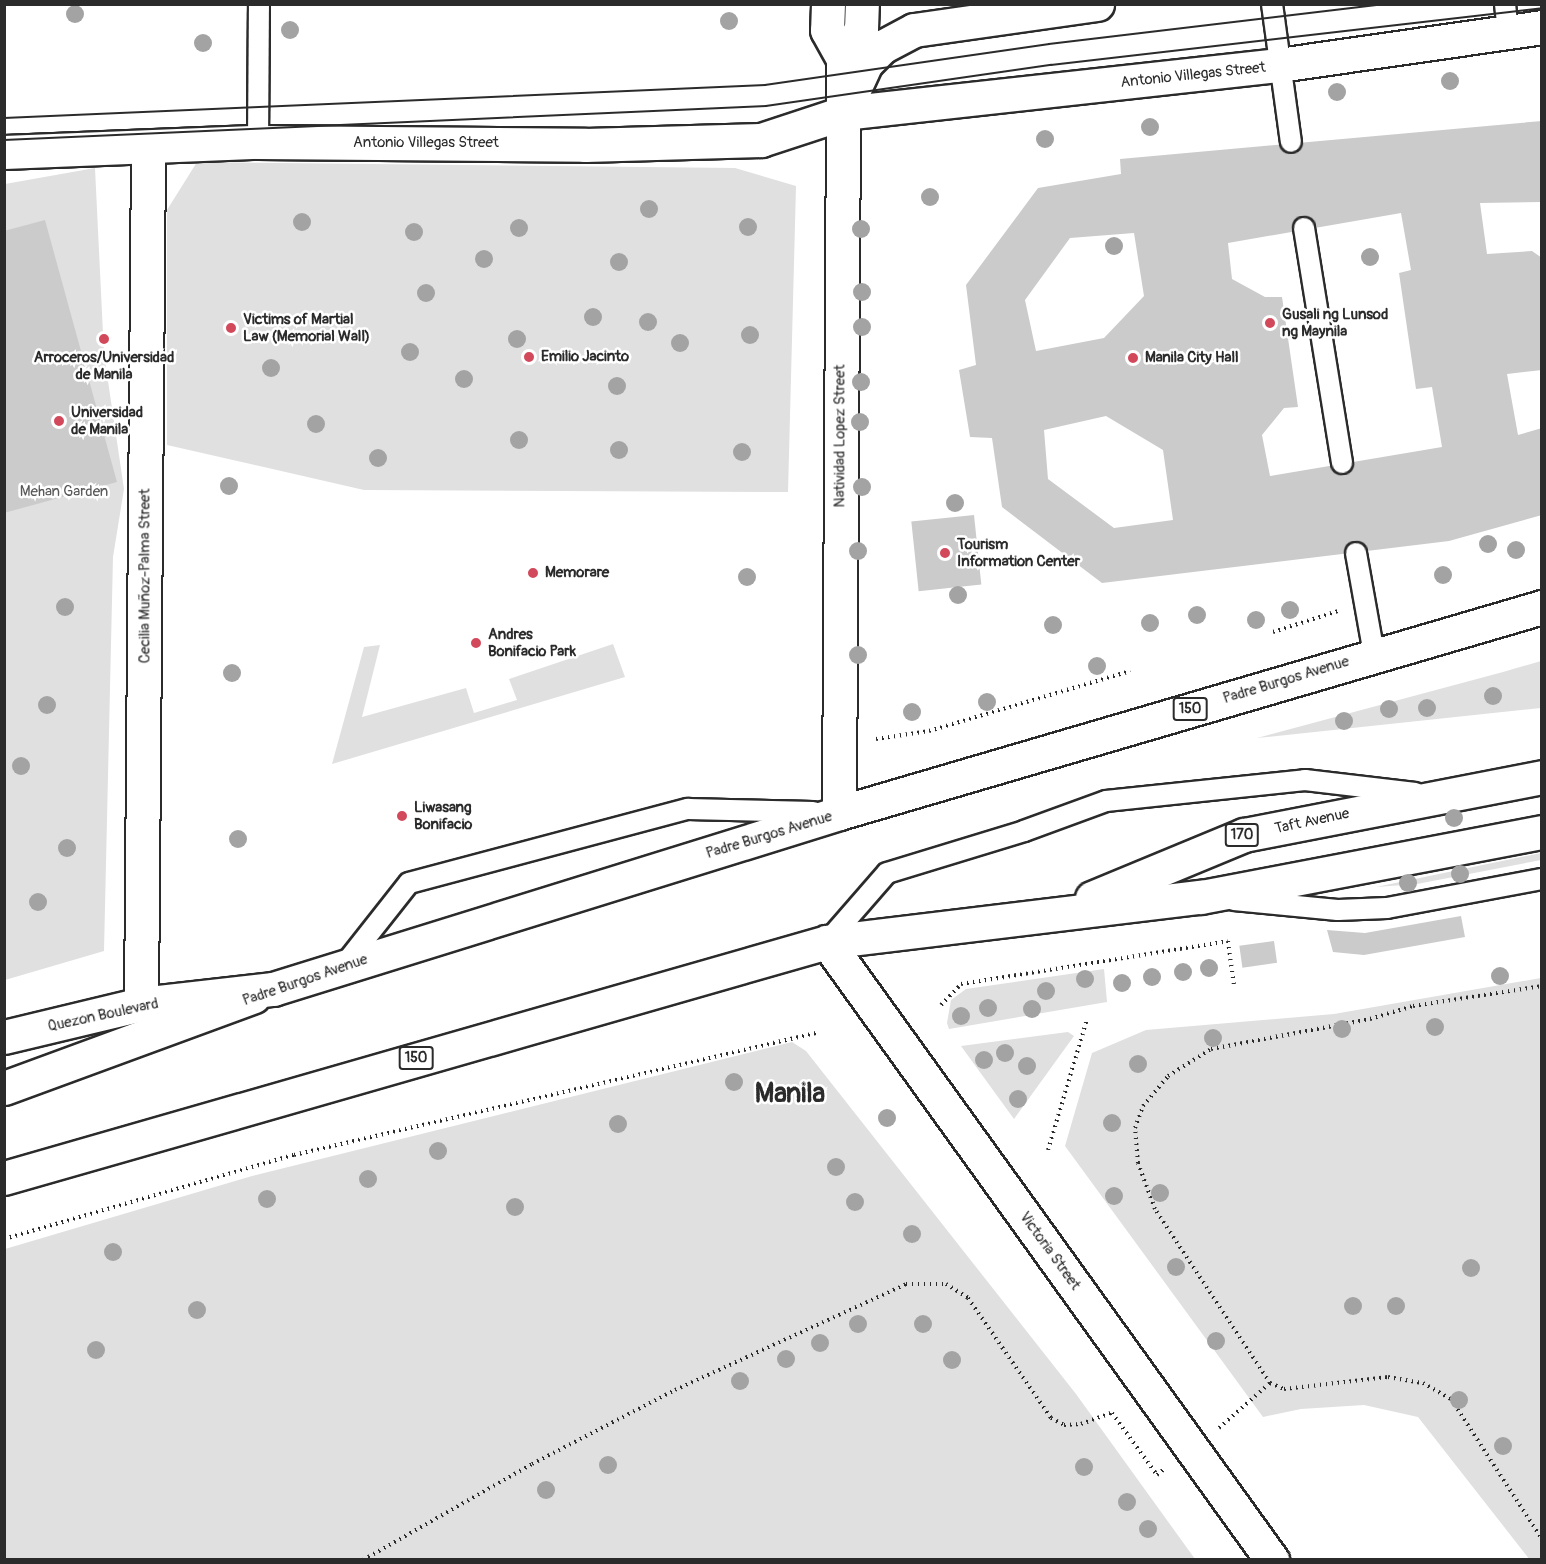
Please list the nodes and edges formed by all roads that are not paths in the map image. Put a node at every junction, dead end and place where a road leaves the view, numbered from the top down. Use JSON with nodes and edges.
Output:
{"nodes":[{"id":1,"x":259,"y":4,"type":"edge"},
{"id":2,"x":828,"y":4,"type":"edge"},
{"id":3,"x":862,"y":4,"type":"edge"},
{"id":4,"x":964,"y":4,"type":"edge"},
{"id":5,"x":1097,"y":4,"type":"edge"},
{"id":6,"x":1272,"y":4,"type":"edge"},
{"id":7,"x":999,"y":18,"type":"junction"},
{"id":8,"x":1506,"y":18,"type":"edge"},
{"id":9,"x":1542,"y":27,"type":"edge"},
{"id":10,"x":843,"y":59,"type":"junction"},
{"id":11,"x":1279,"y":65,"type":"junction"},
{"id":12,"x":843,"y":113,"type":"junction"},
{"id":13,"x":258,"y":142,"type":"junction"},
{"id":14,"x":1291,"y":142,"type":"dead end"},
{"id":15,"x":148,"y":148,"type":"junction"},
{"id":16,"x":4,"y":152,"type":"edge"},
{"id":17,"x":1304,"y":228,"type":"dead end"},
{"id":18,"x":1342,"y":463,"type":"dead end"},
{"id":19,"x":1356,"y":553,"type":"dead end"},
{"id":20,"x":1542,"y":607,"type":"edge"},
{"id":21,"x":1374,"y":654,"type":"junction"},
{"id":22,"x":1542,"y":777,"type":"edge"},
{"id":23,"x":1436,"y":795,"type":"junction"},
{"id":24,"x":839,"y":813,"type":"junction"},
{"id":25,"x":1542,"y":832,"type":"edge"},
{"id":26,"x":1542,"y":879,"type":"edge"},
{"id":27,"x":1201,"y":897,"type":"junction"},
{"id":28,"x":1060,"y":912,"type":"junction"},
{"id":29,"x":827,"y":942,"type":"junction"},
{"id":30,"x":343,"y":967,"type":"junction"},
{"id":31,"x":273,"y":989,"type":"junction"},
{"id":32,"x":141,"y":1004,"type":"junction"},
{"id":33,"x":4,"y":1037,"type":"edge"},
{"id":34,"x":4,"y":1088,"type":"edge"},
{"id":35,"x":4,"y":1178,"type":"edge"},
{"id":36,"x":1272,"y":1560,"type":"edge"}],
"edges":[{"from":1,"to":13,"type":"lane"},
{"from":2,"to":10,"type":"street","name":"Natividad Lopez Street"},
{"from":3,"to":10,"type":"street"},
{"from":4,"to":7,"type":"street"},
{"from":5,"to":7,"type":"street"},
{"from":6,"to":11,"type":"lane"},
{"from":7,"to":12,"type":"street"},
{"from":8,"to":9,"type":"street","name":"Antonio Villegas Street"},
{"from":8,"to":11,"type":"street","name":"Antonio Villegas Street"},
{"from":10,"to":12,"type":"street","name":"Natividad Lopez Street"},
{"from":11,"to":12,"type":"street","name":"Antonio Villegas Street"},
{"from":11,"to":14,"type":"lane"},
{"from":12,"to":13,"type":"street","name":"Antonio Villegas Street"},
{"from":12,"to":24,"type":"street","name":"Natividad Lopez Street"},
{"from":13,"to":15,"type":"street","name":"Antonio Villegas Street"},
{"from":15,"to":16,"type":"street","name":"Antonio Villegas Street"},
{"from":15,"to":32,"type":"street","name":"Cecilia Muñoz-Palma Street"},
{"from":17,"to":18,"type":"lane"},
{"from":19,"to":21,"type":"lane"},
{"from":20,"to":21,"type":"street","name":"Padre Burgos Avenue","number":"150"},
{"from":21,"to":24,"type":"street","name":"Padre Burgos Avenue","number":"150"},
{"from":22,"to":23,"type":"street","name":"Taft Avenue","number":"170"},
{"from":23,"to":28,"type":"street","name":"Taft Avenue","number":"170"},
{"from":23,"to":29,"type":"lane"},
{"from":24,"to":30,"type":"street","name":"Padre Burgos Avenue","number":"150"},
{"from":24,"to":30,"type":"lane"},
{"from":25,"to":27,"type":"street","number":"150"},
{"from":26,"to":27,"type":"lane"},
{"from":27,"to":28,"type":"street","number":"150"},
{"from":28,"to":29,"type":"street","number":"150"},
{"from":29,"to":35,"type":"street","number":"150"},
{"from":29,"to":36,"type":"street","name":"Victoria Street"},
{"from":30,"to":31,"type":"street","name":"Padre Burgos Avenue","number":"150"},
{"from":31,"to":32,"type":"street","name":"Quezon Boulevard","number":"150"},
{"from":31,"to":34,"type":"street","name":"Padre Burgos Avenue"},
{"from":32,"to":33,"type":"street","name":"Quezon Boulevard","number":"150"}]}
